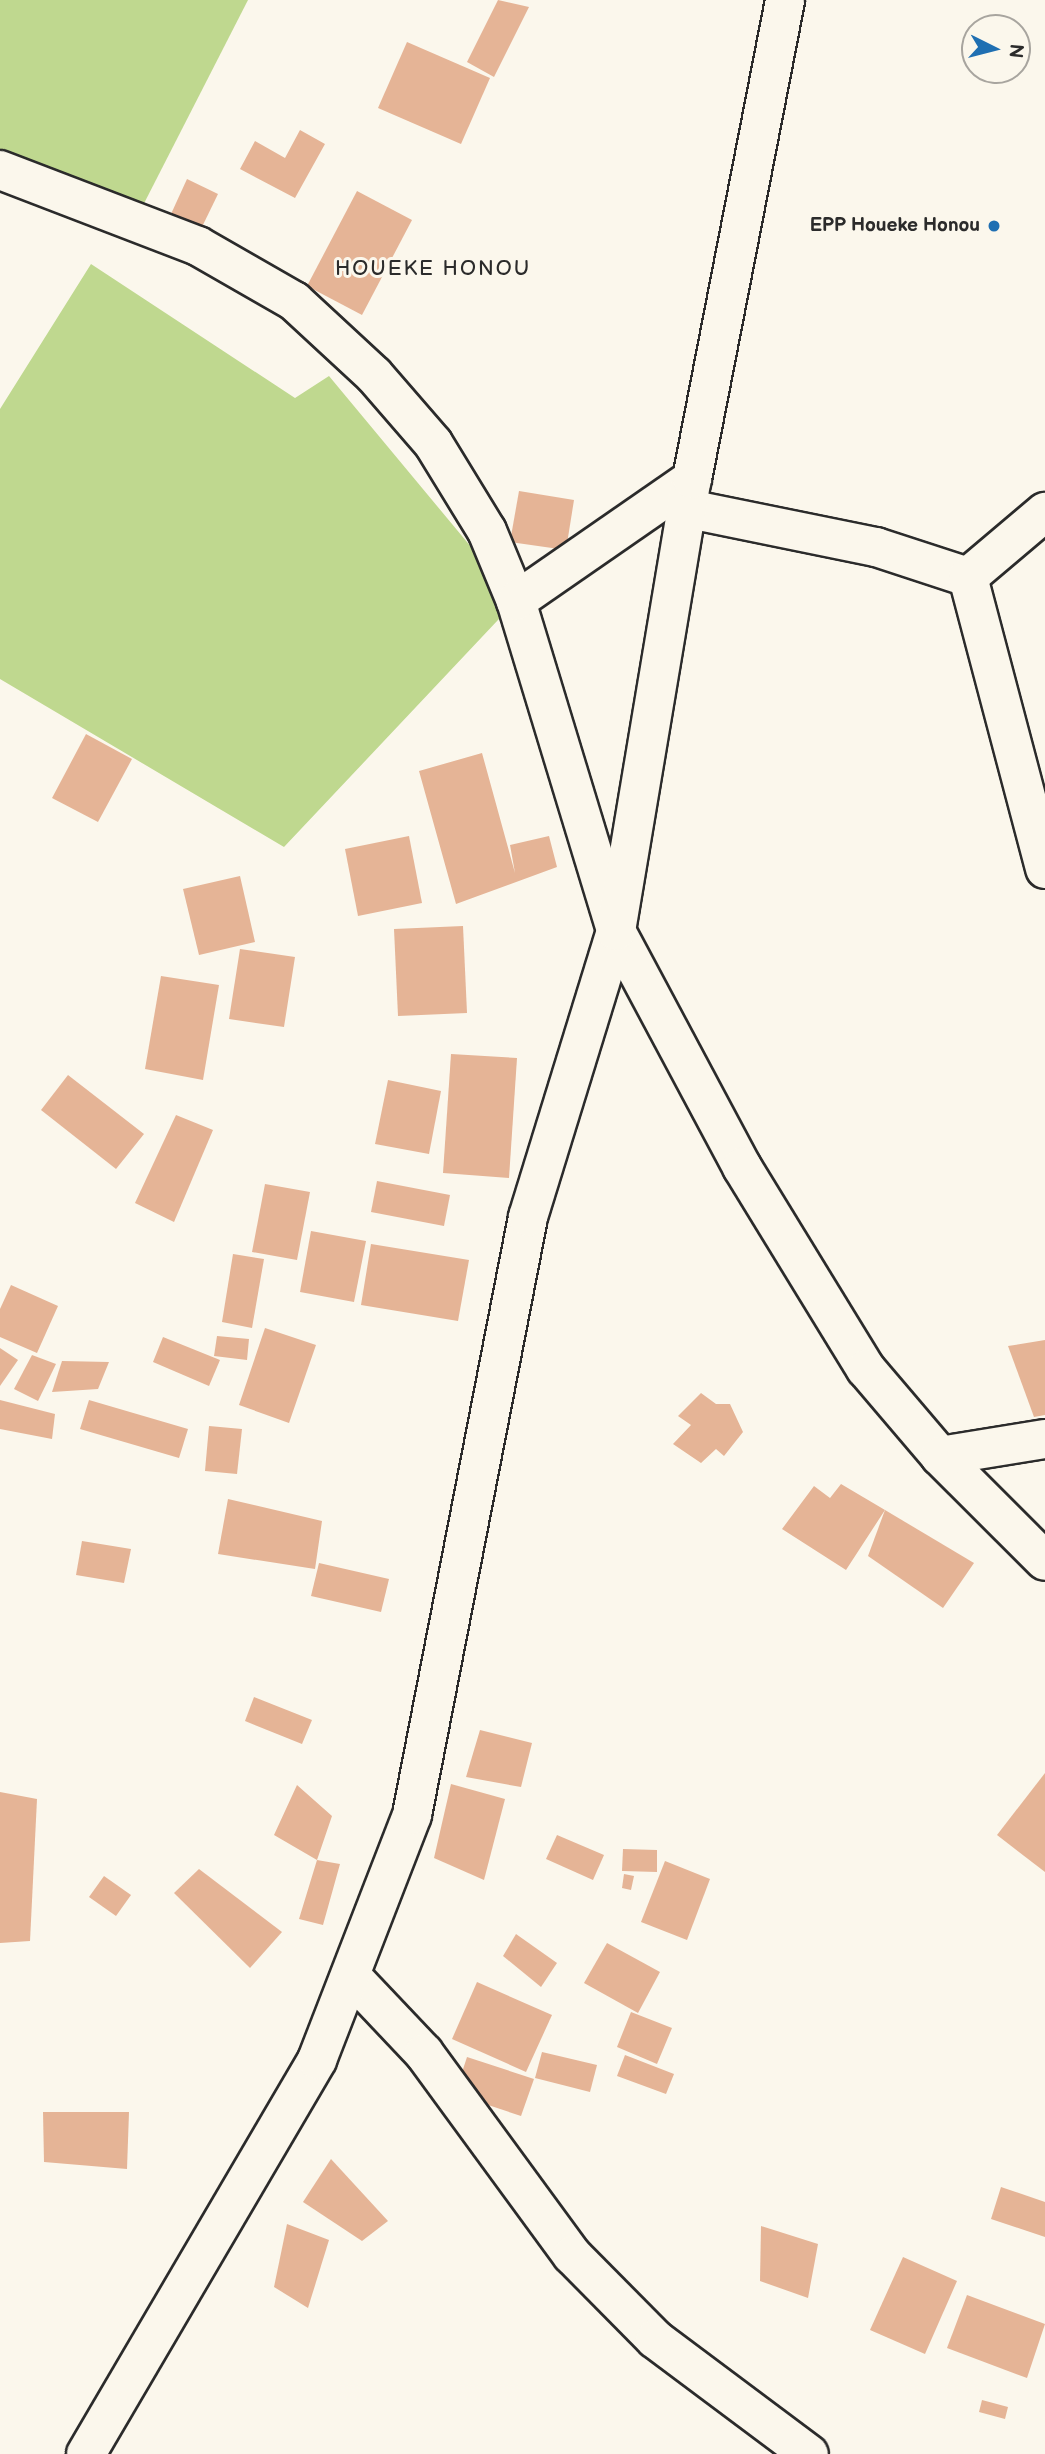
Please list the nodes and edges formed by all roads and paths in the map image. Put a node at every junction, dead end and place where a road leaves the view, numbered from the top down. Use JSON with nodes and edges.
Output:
{"nodes":[{"id":1,"x":785,"y":0,"type":"edge"},
{"id":2,"x":0,"y":170,"type":"edge"},
{"id":3,"x":691,"y":494,"type":"junction"},
{"id":4,"x":1045,"y":512,"type":"edge"},
{"id":5,"x":968,"y":577,"type":"junction"},
{"id":6,"x":516,"y":601,"type":"junction"},
{"id":7,"x":1045,"y":869,"type":"edge"},
{"id":8,"x":616,"y":931,"type":"junction"},
{"id":9,"x":1045,"y":1439,"type":"edge"},
{"id":10,"x":940,"y":1456,"type":"junction"},
{"id":11,"x":1045,"y":1561,"type":"edge"},
{"id":12,"x":353,"y":1978,"type":"junction"},
{"id":13,"x":86,"y":2454,"type":"edge"},
{"id":14,"x":809,"y":2454,"type":"edge"}],
"edges":[{"from":1,"to":3,"type":"street"},
{"from":2,"to":6,"type":"street"},
{"from":3,"to":5,"type":"street"},
{"from":3,"to":6,"type":"street"},
{"from":3,"to":8,"type":"street"},
{"from":4,"to":5,"type":"street"},
{"from":5,"to":7,"type":"street"},
{"from":6,"to":8,"type":"street"},
{"from":8,"to":10,"type":"street"},
{"from":8,"to":12,"type":"street"},
{"from":9,"to":10,"type":"street"},
{"from":10,"to":11,"type":"street"},
{"from":12,"to":13,"type":"street"},
{"from":12,"to":14,"type":"street"}]}
